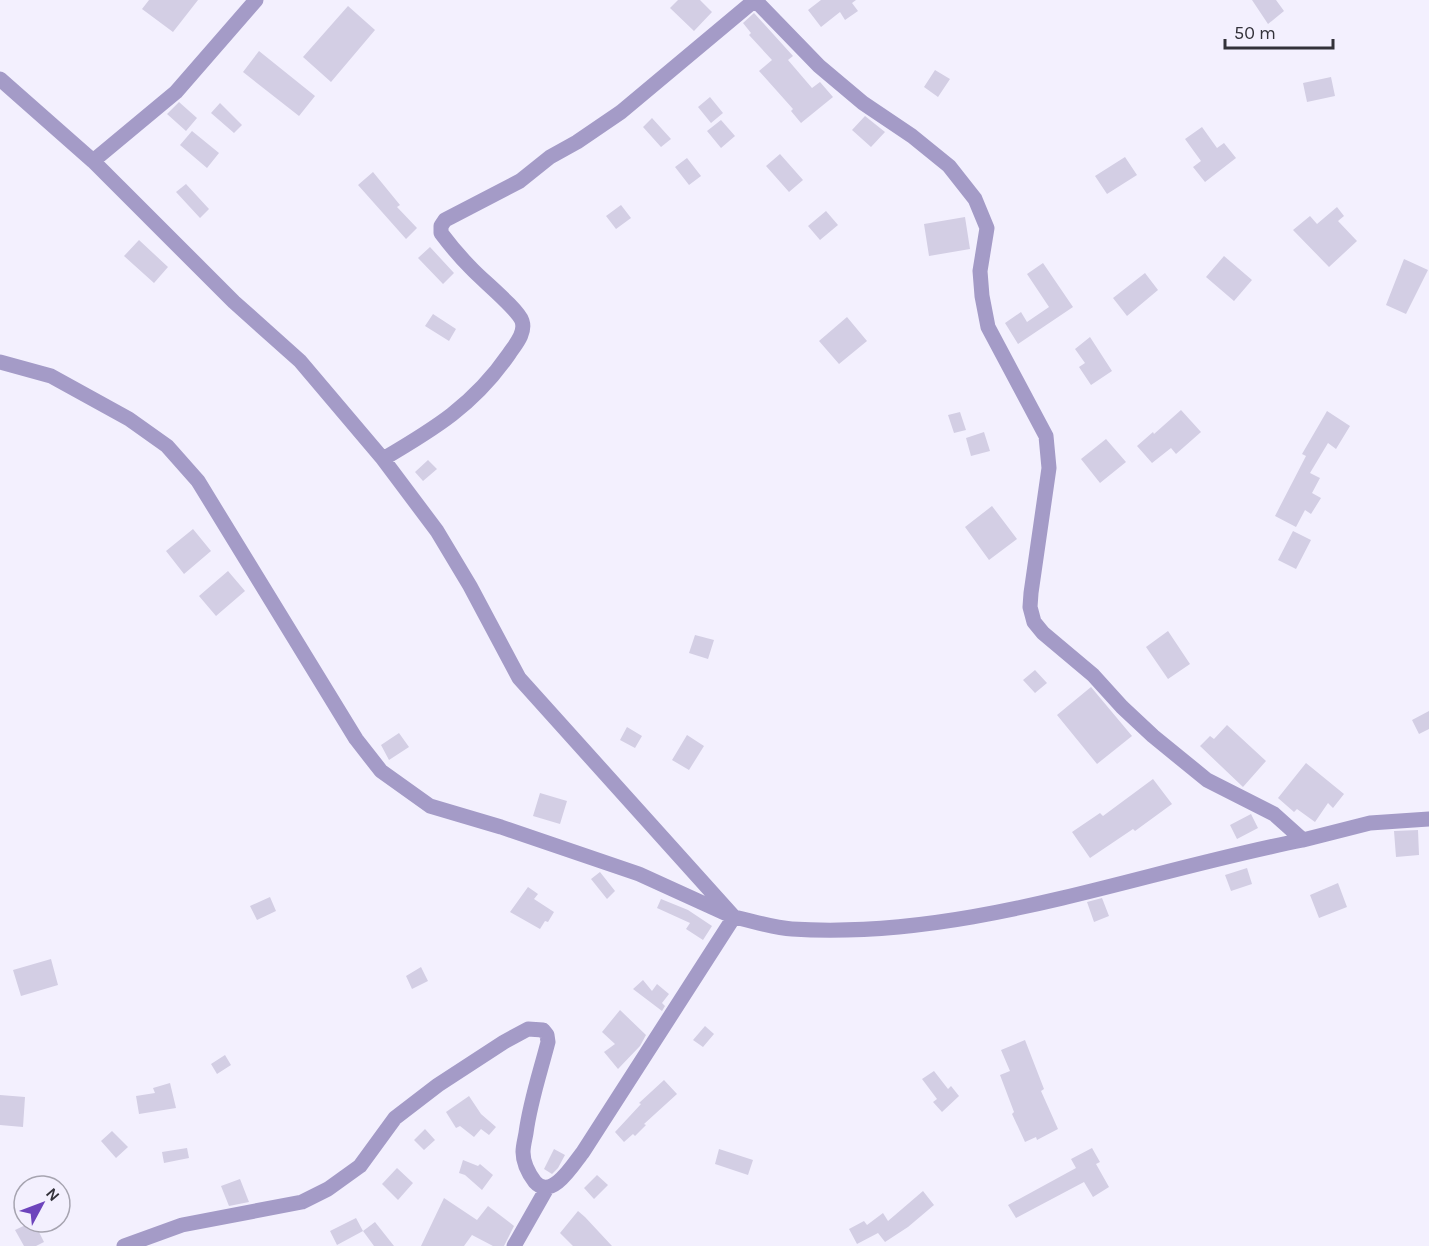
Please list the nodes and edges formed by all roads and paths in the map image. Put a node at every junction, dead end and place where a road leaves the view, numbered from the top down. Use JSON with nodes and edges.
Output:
{"nodes":[{"id":1,"x":255,"y":0,"type":"edge"},
{"id":2,"x":755,"y":0,"type":"edge"},
{"id":3,"x":0,"y":79,"type":"edge"},
{"id":4,"x":93,"y":161,"type":"junction"},
{"id":5,"x":0,"y":362,"type":"edge"},
{"id":6,"x":382,"y":459,"type":"junction"},
{"id":7,"x":1429,"y":819,"type":"edge"},
{"id":8,"x":1303,"y":840,"type":"junction"},
{"id":9,"x":734,"y":917,"type":"junction"},
{"id":10,"x":547,"y":1188,"type":"junction"},
{"id":11,"x":124,"y":1246,"type":"edge"},
{"id":12,"x":514,"y":1246,"type":"edge"}],
"edges":[{"from":1,"to":4,"type":"street"},
{"from":2,"to":6,"type":"street"},
{"from":2,"to":8,"type":"street"},
{"from":3,"to":4,"type":"street"},
{"from":4,"to":6,"type":"street"},
{"from":5,"to":9,"type":"street"},
{"from":6,"to":9,"type":"street"},
{"from":7,"to":8,"type":"street"},
{"from":8,"to":9,"type":"street"},
{"from":9,"to":10,"type":"street"},
{"from":10,"to":11,"type":"street"},
{"from":10,"to":12,"type":"street"}]}
